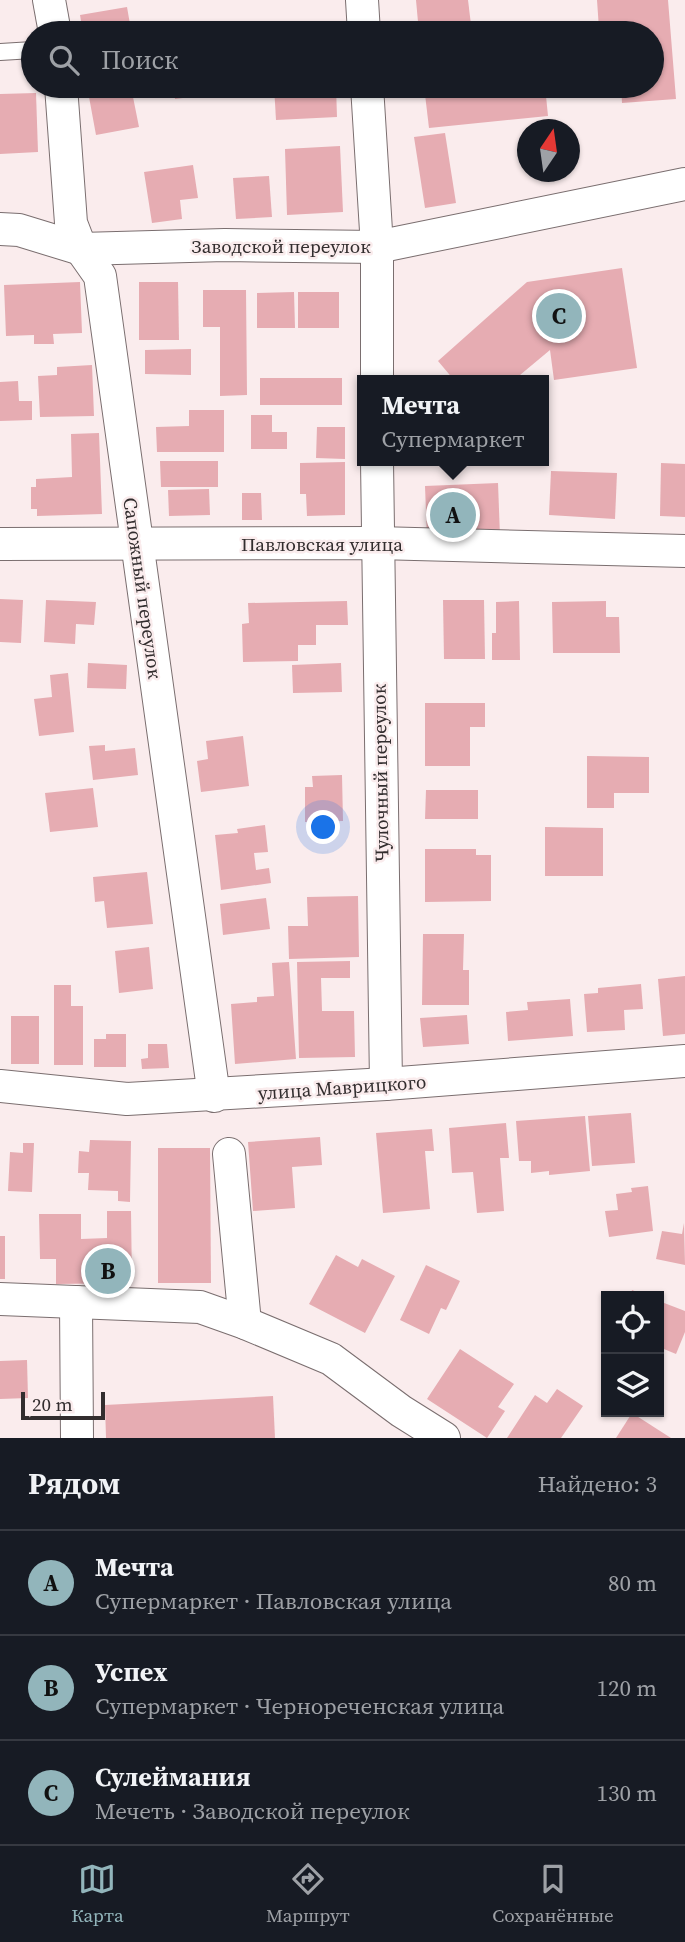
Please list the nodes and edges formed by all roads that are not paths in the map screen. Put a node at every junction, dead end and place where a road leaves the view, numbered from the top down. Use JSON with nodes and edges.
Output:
{"nodes":[{"id":1,"x":49,"y":0,"type":"edge"},
{"id":2,"x":362,"y":0,"type":"edge"},
{"id":3,"x":53,"y":21,"type":"edge"},
{"id":4,"x":363,"y":21,"type":"edge"},
{"id":5,"x":21,"y":51,"type":"edge"},
{"id":6,"x":0,"y":52,"type":"edge"},
{"id":7,"x":62,"y":98,"type":"edge"},
{"id":8,"x":368,"y":98,"type":"edge"},
{"id":9,"x":685,"y":184,"type":"edge"},
{"id":10,"x":9,"y":229,"type":"edge"},
{"id":11,"x":76,"y":236,"type":"junction"},
{"id":12,"x":377,"y":247,"type":"junction"},
{"id":13,"x":377,"y":375,"type":"edge"},
{"id":14,"x":377,"y":466,"type":"edge"},
{"id":15,"x":377,"y":543,"type":"junction"},
{"id":16,"x":0,"y":544,"type":"edge"},
{"id":17,"x":137,"y":544,"type":"junction"},
{"id":18,"x":685,"y":551,"type":"edge"},
{"id":19,"x":685,"y":1061,"type":"edge"},
{"id":20,"x":386,"y":1084,"type":"junction"},
{"id":21,"x":0,"y":1086,"type":"edge"},
{"id":22,"x":214,"y":1096,"type":"junction"},
{"id":23,"x":229,"y":1154,"type":"dead end"},
{"id":24,"x":0,"y":1299,"type":"edge"},
{"id":25,"x":76,"y":1302,"type":"junction"},
{"id":26,"x":246,"y":1323,"type":"junction"},
{"id":27,"x":400,"y":1424,"type":"edge"},
{"id":28,"x":77,"y":1438,"type":"edge"},
{"id":29,"x":444,"y":1438,"type":"edge"}],
"edges":[{"from":1,"to":3,"type":"street"},
{"from":2,"to":4,"type":"street"},
{"from":5,"to":6,"type":"lane"},
{"from":7,"to":11,"type":"street","name":"Сапожный переулок"},
{"from":8,"to":12,"type":"street"},
{"from":9,"to":12,"type":"street","name":"Заводской переулок"},
{"from":10,"to":11,"type":"street","name":"Заводской переулок"},
{"from":11,"to":12,"type":"street","name":"Заводской переулок"},
{"from":11,"to":17,"type":"street","name":"Сапожный переулок"},
{"from":12,"to":13,"type":"street"},
{"from":14,"to":15,"type":"street","name":"Чулочный переулок"},
{"from":15,"to":17,"type":"street","name":"Павловская улица"},
{"from":15,"to":18,"type":"street","name":"Павловская улица"},
{"from":15,"to":20,"type":"street","name":"Чулочный переулок"},
{"from":16,"to":17,"type":"street","name":"Павловская улица"},
{"from":17,"to":22,"type":"street","name":"Сапожный переулок"},
{"from":19,"to":20,"type":"street","name":"улица Маврицкого"},
{"from":20,"to":22,"type":"street","name":"улица Маврицкого"},
{"from":21,"to":22,"type":"street","name":"улица Маврицкого"},
{"from":23,"to":26,"type":"street"},
{"from":24,"to":25,"type":"street"},
{"from":25,"to":26,"type":"street"},
{"from":25,"to":28,"type":"street"},
{"from":26,"to":27,"type":"street"},
{"from":27,"to":29,"type":"street"}]}
